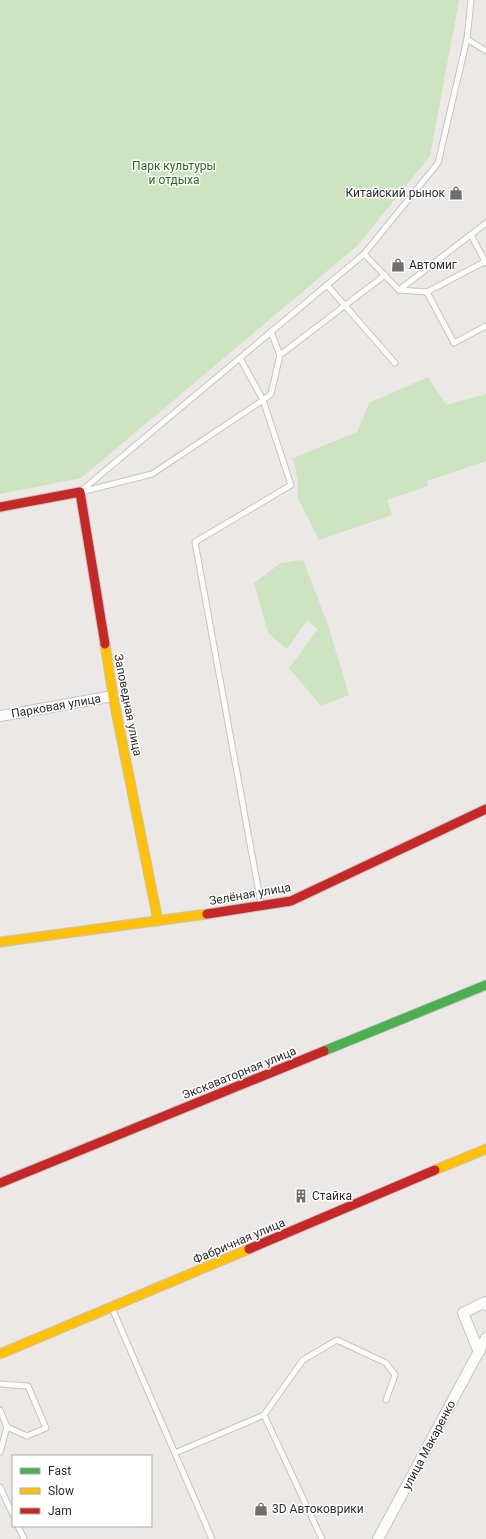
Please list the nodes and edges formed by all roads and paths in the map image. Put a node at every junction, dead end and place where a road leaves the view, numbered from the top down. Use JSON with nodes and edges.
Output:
{"nodes":[{"id":1,"x":472,"y":0,"type":"edge"},
{"id":2,"x":467,"y":39,"type":"junction"},
{"id":3,"x":486,"y":51,"type":"edge"},
{"id":4,"x":486,"y":223,"type":"edge"},
{"id":5,"x":471,"y":235,"type":"junction"},
{"id":6,"x":364,"y":254,"type":"junction"},
{"id":7,"x":486,"y":262,"type":"edge"},
{"id":8,"x":385,"y":275,"type":"junction"},
{"id":9,"x":327,"y":284,"type":"junction"},
{"id":10,"x":399,"y":290,"type":"junction"},
{"id":11,"x":427,"y":292,"type":"junction"},
{"id":12,"x":345,"y":306,"type":"junction"},
{"id":13,"x":486,"y":326,"type":"edge"},
{"id":14,"x":271,"y":332,"type":"junction"},
{"id":15,"x":280,"y":354,"type":"junction"},
{"id":16,"x":240,"y":358,"type":"junction"},
{"id":17,"x":395,"y":363,"type":"dead end"},
{"id":18,"x":263,"y":400,"type":"junction"},
{"id":19,"x":80,"y":492,"type":"junction"},
{"id":20,"x":0,"y":507,"type":"edge"},
{"id":21,"x":113,"y":696,"type":"junction"},
{"id":22,"x":0,"y":716,"type":"edge"},
{"id":23,"x":486,"y":809,"type":"edge"},
{"id":24,"x":261,"y":906,"type":"junction"},
{"id":25,"x":158,"y":921,"type":"junction"},
{"id":26,"x":0,"y":942,"type":"edge"},
{"id":27,"x":486,"y":984,"type":"edge"},
{"id":28,"x":486,"y":1149,"type":"edge"},
{"id":29,"x":0,"y":1183,"type":"edge"},
{"id":30,"x":486,"y":1305,"type":"edge"},
{"id":31,"x":112,"y":1307,"type":"junction"},
{"id":32,"x":486,"y":1338,"type":"edge"},
{"id":33,"x":479,"y":1352,"type":"junction"},
{"id":34,"x":0,"y":1354,"type":"edge"},
{"id":35,"x":0,"y":1384,"type":"edge"},
{"id":36,"x":386,"y":1400,"type":"dead end"},
{"id":37,"x":0,"y":1410,"type":"edge"},
{"id":38,"x":264,"y":1415,"type":"junction"},
{"id":39,"x":8,"y":1427,"type":"junction"},
{"id":40,"x":0,"y":1452,"type":"edge"},
{"id":41,"x":175,"y":1453,"type":"junction"},
{"id":42,"x":0,"y":1487,"type":"edge"},
{"id":43,"x":12,"y":1513,"type":"edge"},
{"id":44,"x":18,"y":1527,"type":"edge"},
{"id":45,"x":24,"y":1539,"type":"edge"},
{"id":46,"x":212,"y":1539,"type":"edge"},
{"id":47,"x":322,"y":1539,"type":"edge"},
{"id":48,"x":378,"y":1539,"type":"edge"}],
"edges":[{"from":1,"to":2,"type":"lane"},
{"from":2,"to":3,"type":"lane"},
{"from":2,"to":6,"type":"lane"},
{"from":4,"to":5,"type":"lane"},
{"from":5,"to":7,"type":"lane"},
{"from":5,"to":10,"type":"lane"},
{"from":6,"to":8,"type":"lane"},
{"from":6,"to":9,"type":"lane"},
{"from":7,"to":11,"type":"lane"},
{"from":8,"to":10,"type":"lane"},
{"from":8,"to":12,"type":"lane"},
{"from":9,"to":12,"type":"lane"},
{"from":9,"to":14,"type":"lane"},
{"from":10,"to":11,"type":"lane"},
{"from":11,"to":13,"type":"lane"},
{"from":12,"to":15,"type":"lane"},
{"from":12,"to":17,"type":"lane"},
{"from":14,"to":15,"type":"lane"},
{"from":14,"to":16,"type":"lane"},
{"from":15,"to":18,"type":"lane"},
{"from":16,"to":18,"type":"lane"},
{"from":16,"to":19,"type":"lane"},
{"from":18,"to":19,"type":"lane"},
{"from":18,"to":24,"type":"lane"},
{"from":19,"to":20,"type":"street"},
{"from":19,"to":21,"type":"street","name":"Заповедная улица"},
{"from":21,"to":22,"type":"street","name":"Парковая улица"},
{"from":21,"to":25,"type":"street","name":"Заповедная улица"},
{"from":23,"to":24,"type":"street","name":"Зелёная улица"},
{"from":24,"to":25,"type":"street","name":"Зелёная улица"},
{"from":25,"to":26,"type":"street","name":"Зелёная улица"},
{"from":27,"to":29,"type":"street","name":"Экскаваторная улица"},
{"from":28,"to":31,"type":"street","name":"Фабричная улица"},
{"from":30,"to":33,"type":"street"},
{"from":31,"to":34,"type":"street","name":"Фабричная улица"},
{"from":31,"to":41,"type":"lane"},
{"from":32,"to":33,"type":"street","name":"улица Макаренко"},
{"from":33,"to":48,"type":"street","name":"улица Макаренко"},
{"from":35,"to":39,"type":"lane"},
{"from":36,"to":38,"type":"lane"},
{"from":37,"to":39,"type":"lane"},
{"from":38,"to":41,"type":"lane"},
{"from":38,"to":47,"type":"lane"},
{"from":39,"to":40,"type":"lane"},
{"from":41,"to":46,"type":"lane"},
{"from":42,"to":43,"type":"lane"},
{"from":44,"to":45,"type":"lane"}]}
